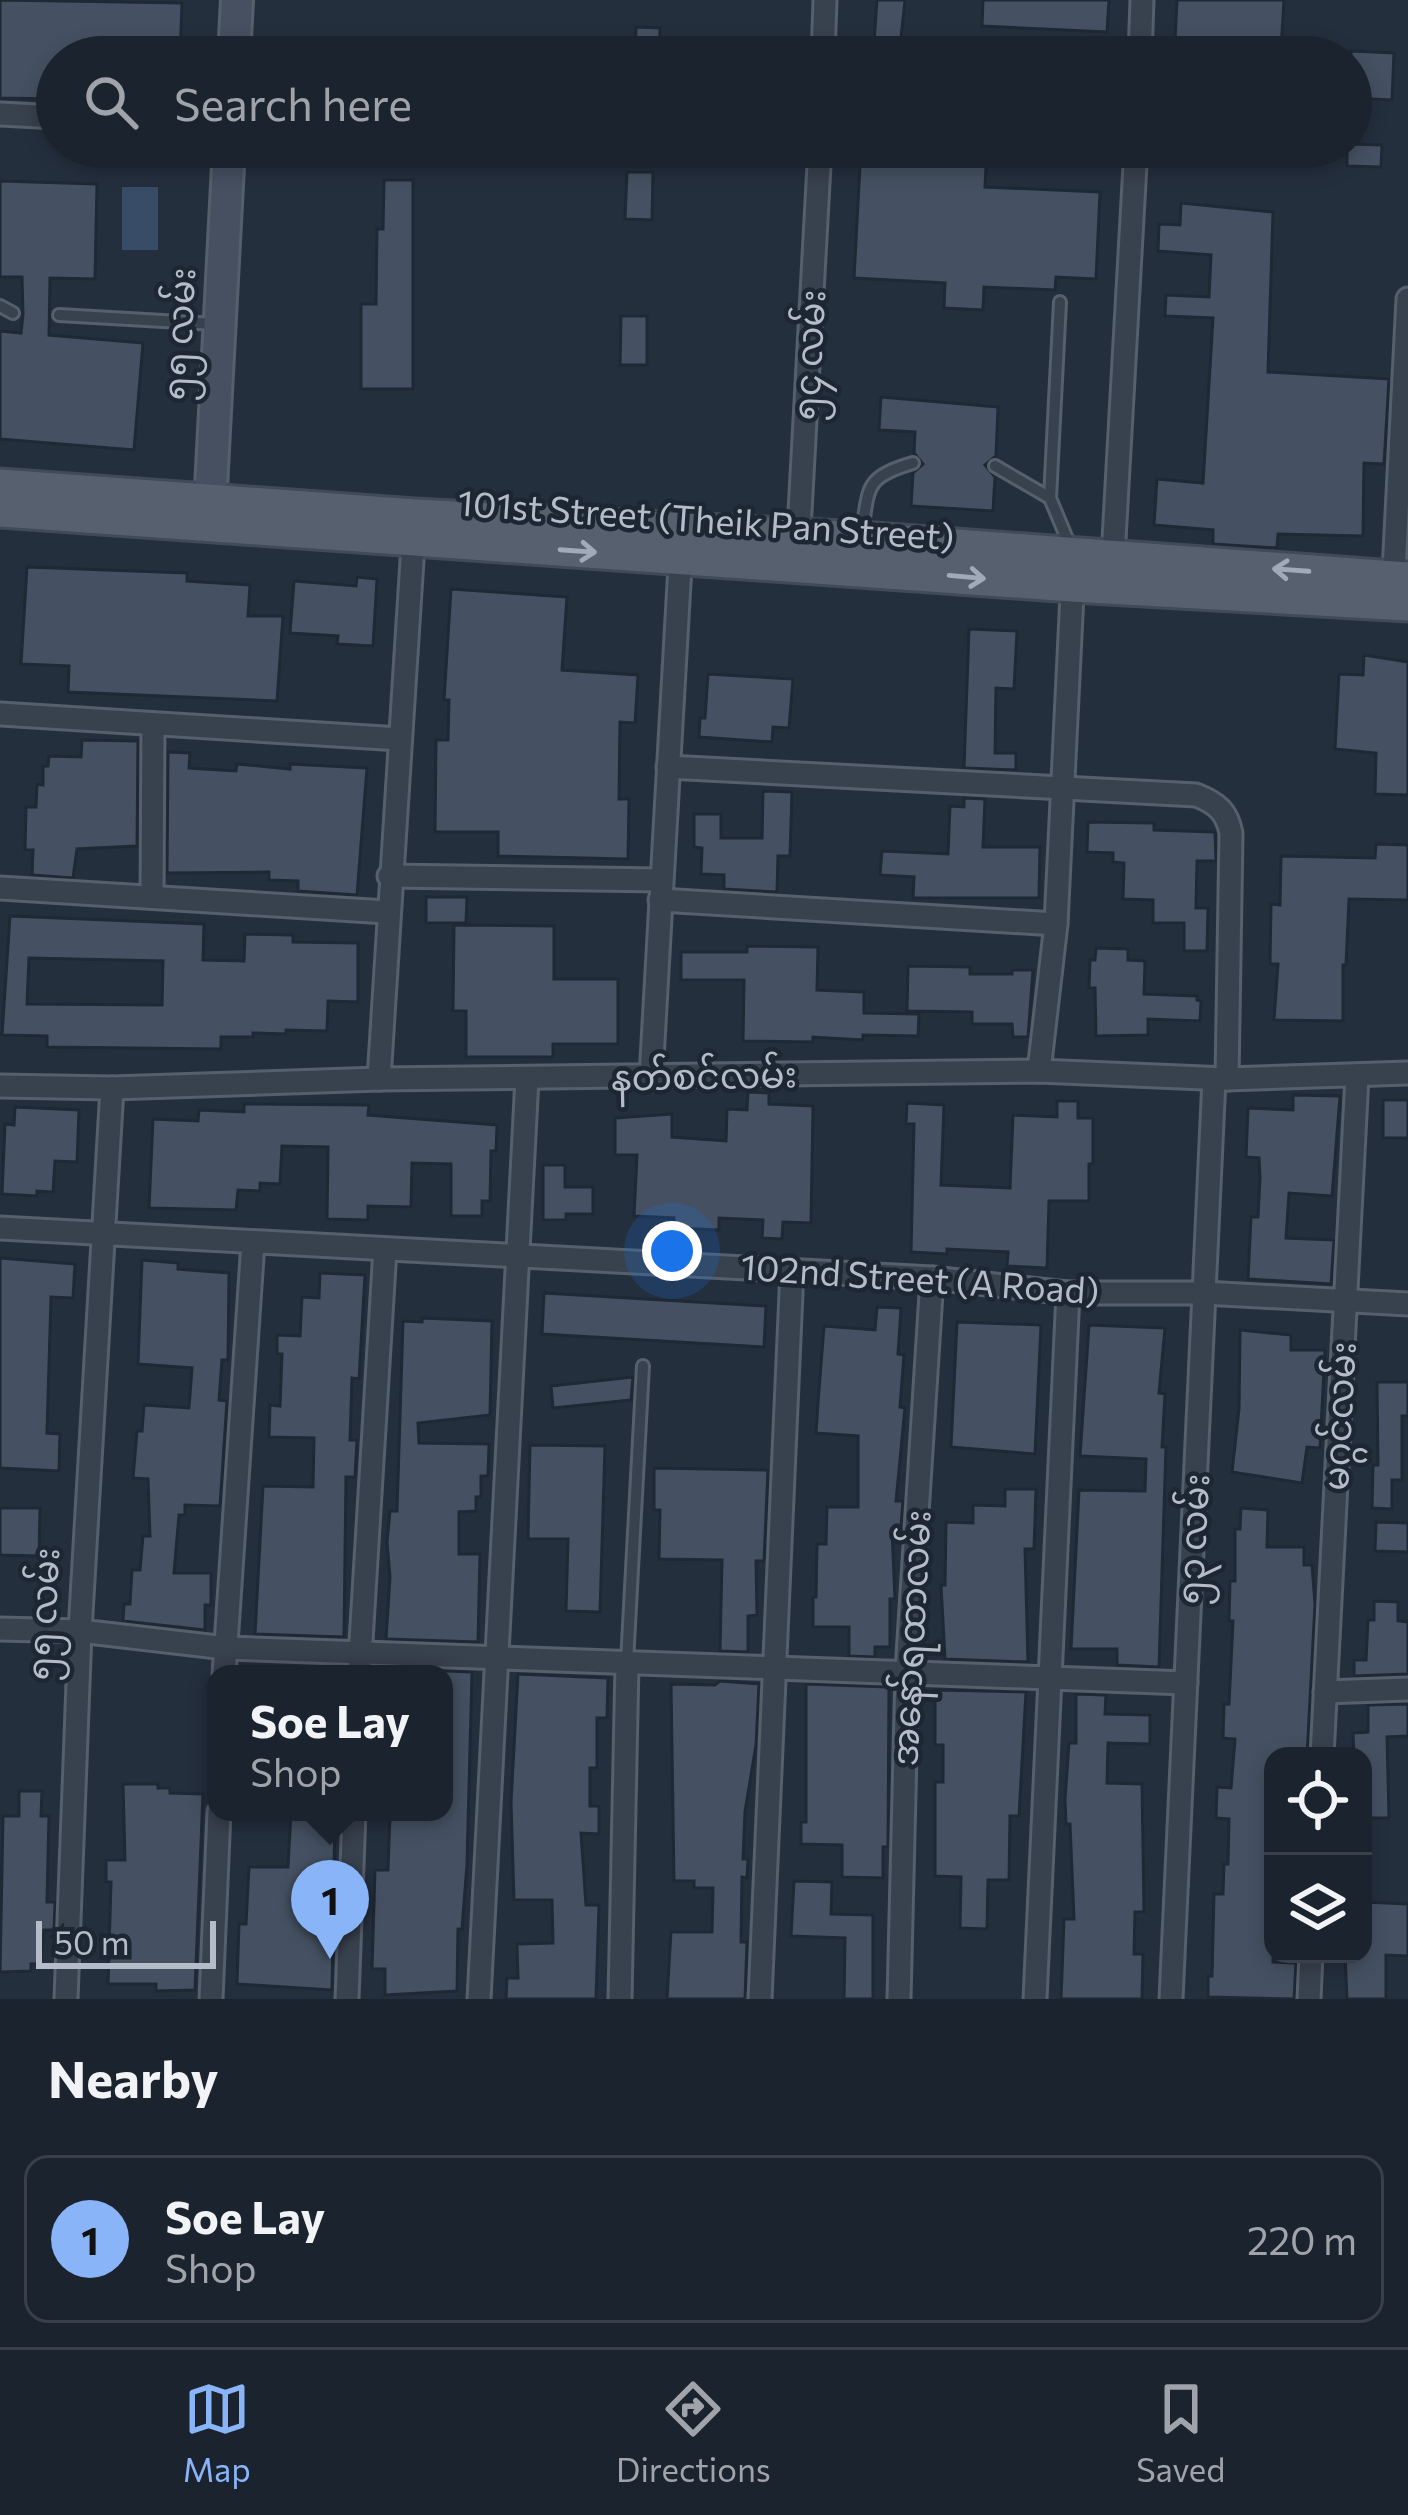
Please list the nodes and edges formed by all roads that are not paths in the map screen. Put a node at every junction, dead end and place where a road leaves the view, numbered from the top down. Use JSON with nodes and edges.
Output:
{"nodes":[{"id":1,"x":237,"y":0,"type":"edge"},
{"id":2,"x":825,"y":0,"type":"edge"},
{"id":3,"x":1142,"y":0,"type":"edge"},
{"id":4,"x":235,"y":36,"type":"edge"},
{"id":5,"x":824,"y":36,"type":"edge"},
{"id":6,"x":1141,"y":36,"type":"edge"},
{"id":7,"x":0,"y":114,"type":"edge"},
{"id":8,"x":36,"y":116,"type":"edge"},
{"id":9,"x":228,"y":168,"type":"edge"},
{"id":10,"x":819,"y":168,"type":"edge"},
{"id":11,"x":1135,"y":168,"type":"edge"},
{"id":12,"x":1408,"y":299,"type":"edge"},
{"id":13,"x":1060,"y":302,"type":"dead end"},
{"id":14,"x":0,"y":306,"type":"edge"},
{"id":15,"x":13,"y":313,"type":"dead end"},
{"id":16,"x":58,"y":314,"type":"dead end"},
{"id":17,"x":218,"y":324,"type":"junction"},
{"id":18,"x":913,"y":463,"type":"dead end"},
{"id":19,"x":995,"y":466,"type":"dead end"},
{"id":20,"x":0,"y":486,"type":"edge"},
{"id":21,"x":1050,"y":498,"type":"junction"},
{"id":22,"x":0,"y":510,"type":"edge"},
{"id":23,"x":210,"y":513,"type":"junction"},
{"id":24,"x":414,"y":528,"type":"junction"},
{"id":25,"x":861,"y":539,"type":"junction"},
{"id":26,"x":681,"y":544,"type":"junction"},
{"id":27,"x":798,"y":549,"type":"junction"},
{"id":28,"x":1113,"y":557,"type":"junction"},
{"id":29,"x":1074,"y":570,"type":"junction"},
{"id":30,"x":1401,"y":591,"type":"edge"},
{"id":31,"x":0,"y":714,"type":"edge"},
{"id":32,"x":153,"y":724,"type":"junction"},
{"id":33,"x":400,"y":739,"type":"junction"},
{"id":34,"x":668,"y":767,"type":"junction"},
{"id":35,"x":1062,"y":791,"type":"junction"},
{"id":36,"x":389,"y":876,"type":"junction"},
{"id":37,"x":0,"y":888,"type":"edge"},
{"id":38,"x":660,"y":890,"type":"junction"},
{"id":39,"x":152,"y":897,"type":"junction"},
{"id":40,"x":387,"y":912,"type":"junction"},
{"id":41,"x":1056,"y":924,"type":"junction"},
{"id":42,"x":1039,"y":1071,"type":"junction"},
{"id":43,"x":1408,"y":1073,"type":"edge"},
{"id":44,"x":1357,"y":1076,"type":"junction"},
{"id":45,"x":651,"y":1077,"type":"junction"},
{"id":46,"x":527,"y":1078,"type":"junction"},
{"id":47,"x":379,"y":1079,"type":"junction"},
{"id":48,"x":1221,"y":1079,"type":"junction"},
{"id":49,"x":0,"y":1086,"type":"edge"},
{"id":50,"x":112,"y":1088,"type":"junction"},
{"id":51,"x":0,"y":1228,"type":"edge"},
{"id":52,"x":103,"y":1233,"type":"junction"},
{"id":53,"x":253,"y":1242,"type":"junction"},
{"id":54,"x":385,"y":1249,"type":"junction"},
{"id":55,"x":516,"y":1253,"type":"junction"},
{"id":56,"x":792,"y":1270,"type":"junction"},
{"id":57,"x":932,"y":1278,"type":"junction"},
{"id":58,"x":1067,"y":1293,"type":"junction"},
{"id":59,"x":1204,"y":1293,"type":"junction"},
{"id":60,"x":1345,"y":1301,"type":"junction"},
{"id":61,"x":1408,"y":1304,"type":"edge"},
{"id":62,"x":643,"y":1366,"type":"dead end"},
{"id":63,"x":0,"y":1629,"type":"edge"},
{"id":64,"x":80,"y":1631,"type":"junction"},
{"id":65,"x":226,"y":1648,"type":"junction"},
{"id":66,"x":360,"y":1651,"type":"junction"},
{"id":67,"x":496,"y":1655,"type":"junction"},
{"id":68,"x":627,"y":1664,"type":"junction"},
{"id":69,"x":225,"y":1665,"type":"edge"},
{"id":70,"x":359,"y":1665,"type":"edge"},
{"id":71,"x":772,"y":1666,"type":"junction"},
{"id":72,"x":907,"y":1671,"type":"junction"},
{"id":73,"x":1049,"y":1681,"type":"junction"},
{"id":74,"x":1186,"y":1683,"type":"junction"},
{"id":75,"x":1408,"y":1689,"type":"edge"},
{"id":76,"x":1325,"y":1692,"type":"junction"},
{"id":77,"x":1322,"y":1747,"type":"edge"},
{"id":78,"x":219,"y":1821,"type":"edge"},
{"id":79,"x":354,"y":1821,"type":"edge"},
{"id":80,"x":1311,"y":1963,"type":"edge"},
{"id":81,"x":66,"y":1999,"type":"edge"},
{"id":82,"x":211,"y":1999,"type":"edge"},
{"id":83,"x":347,"y":1999,"type":"edge"},
{"id":84,"x":479,"y":1999,"type":"edge"},
{"id":85,"x":620,"y":1999,"type":"edge"},
{"id":86,"x":760,"y":1999,"type":"edge"},
{"id":87,"x":899,"y":1999,"type":"edge"},
{"id":88,"x":1035,"y":1999,"type":"edge"},
{"id":89,"x":1171,"y":1999,"type":"edge"},
{"id":90,"x":1309,"y":1999,"type":"edge"}],
"edges":[{"from":1,"to":4,"type":"main road"},
{"from":2,"to":5,"type":"street"},
{"from":3,"to":6,"type":"street"},
{"from":7,"to":8,"type":"street"},
{"from":9,"to":17,"type":"main road","name":"၅၅ လမ်း"},
{"from":10,"to":27,"type":"street","name":"၅၄ လမ်း"},
{"from":11,"to":28,"type":"street"},
{"from":12,"to":30,"type":"street"},
{"from":13,"to":21,"type":"lane"},
{"from":14,"to":15,"type":"lane"},
{"from":16,"to":17,"type":"lane"},
{"from":17,"to":23,"type":"main road","name":"၅၅ လမ်း"},
{"from":18,"to":25,"type":"lane"},
{"from":19,"to":21,"type":"lane"},
{"from":20,"to":23,"type":"main road","name":"101st Street (Theik Pan Street)"},
{"from":21,"to":29,"type":"lane"},
{"from":22,"to":23,"type":"main road","name":"101st Street (Theik Pan Street)"},
{"from":23,"to":24,"type":"main road","name":"101st Street (Theik Pan Street)"},
{"from":24,"to":26,"type":"main road","name":"101st Street (Theik Pan Street)"},
{"from":24,"to":33,"type":"street"},
{"from":25,"to":27,"type":"main road","name":"101st Street (Theik Pan Street)"},
{"from":25,"to":29,"type":"main road","name":"101st Street (Theik Pan Street)"},
{"from":26,"to":27,"type":"main road","name":"101st Street (Theik Pan Street)"},
{"from":26,"to":34,"type":"street"},
{"from":27,"to":29,"type":"main road","name":"101st Street (Theik Pan Street)","one_way":true},
{"from":28,"to":29,"type":"main road","name":"101st Street (Theik Pan Street)"},
{"from":30,"to":28,"type":"main road","name":"101st Street (Theik Pan Street)","one_way":true},
{"from":29,"to":30,"type":"main road","name":"101st Street (Theik Pan Street)"},
{"from":29,"to":35,"type":"street"},
{"from":31,"to":32,"type":"street"},
{"from":32,"to":33,"type":"street"},
{"from":32,"to":39,"type":"street"},
{"from":33,"to":36,"type":"street"},
{"from":34,"to":35,"type":"street"},
{"from":34,"to":38,"type":"street"},
{"from":35,"to":41,"type":"street"},
{"from":35,"to":48,"type":"street","name":"၅၃ လမ်း"},
{"from":36,"to":38,"type":"street"},
{"from":36,"to":40,"type":"street"},
{"from":37,"to":39,"type":"street"},
{"from":38,"to":41,"type":"street"},
{"from":38,"to":45,"type":"street"},
{"from":39,"to":40,"type":"street"},
{"from":40,"to":47,"type":"street"},
{"from":41,"to":42,"type":"street"},
{"from":42,"to":45,"type":"street","name":"နတ်စင်လမ်း"},
{"from":42,"to":48,"type":"street","name":"နတ်စင်လမ်း"},
{"from":43,"to":44,"type":"street","name":"နတ်စင်လမ်း"},
{"from":44,"to":48,"type":"street","name":"နတ်စင်လမ်း"},
{"from":44,"to":60,"type":"street","name":"မဂ္ဂင်လမ်း"},
{"from":45,"to":46,"type":"street","name":"နတ်စင်လမ်း"},
{"from":46,"to":47,"type":"street","name":"နတ်စင်လမ်း"},
{"from":46,"to":55,"type":"street"},
{"from":47,"to":50,"type":"street","name":"နတ်စင်လမ်း"},
{"from":48,"to":59,"type":"street","name":"၅၃ လမ်း"},
{"from":49,"to":50,"type":"street","name":"နတ်စင်လမ်း"},
{"from":50,"to":52,"type":"street","name":"၅၅ လမ်း"},
{"from":51,"to":52,"type":"street","name":"102nd Street (A Road)"},
{"from":52,"to":53,"type":"street","name":"102nd Street (A Road)"},
{"from":52,"to":64,"type":"street","name":"၅၅ လမ်း"},
{"from":53,"to":54,"type":"street","name":"102nd Street (A Road)"},
{"from":53,"to":65,"type":"street"},
{"from":54,"to":55,"type":"street","name":"102nd Street (A Road)"},
{"from":54,"to":66,"type":"street"},
{"from":55,"to":56,"type":"street","name":"102nd Street (A Road)"},
{"from":55,"to":67,"type":"street"},
{"from":56,"to":57,"type":"street","name":"102nd Street (A Road)"},
{"from":56,"to":71,"type":"street"},
{"from":57,"to":58,"type":"street","name":"102nd Street (A Road)"},
{"from":57,"to":72,"type":"street","name":"အနော်ရထာလမ်း"},
{"from":58,"to":59,"type":"street","name":"102nd Street (A Road)"},
{"from":58,"to":73,"type":"street"},
{"from":59,"to":60,"type":"street","name":"102nd Street (A Road)"},
{"from":59,"to":74,"type":"street","name":"၅၃ လမ်း"},
{"from":60,"to":61,"type":"street","name":"102nd Street (A Road)"},
{"from":60,"to":76,"type":"street","name":"မဂ္ဂင်လမ်း"},
{"from":62,"to":68,"type":"lane"},
{"from":63,"to":64,"type":"street"},
{"from":64,"to":65,"type":"street"},
{"from":64,"to":81,"type":"street","name":"၅၅ လမ်း"},
{"from":65,"to":66,"type":"street"},
{"from":65,"to":69,"type":"street"},
{"from":66,"to":67,"type":"street"},
{"from":66,"to":70,"type":"street"},
{"from":67,"to":68,"type":"street"},
{"from":67,"to":84,"type":"street"},
{"from":68,"to":71,"type":"street"},
{"from":68,"to":85,"type":"street"},
{"from":71,"to":72,"type":"street"},
{"from":71,"to":86,"type":"street"},
{"from":72,"to":73,"type":"street"},
{"from":72,"to":87,"type":"street","name":"အနော်ရထာလမ်း"},
{"from":73,"to":74,"type":"street"},
{"from":73,"to":88,"type":"street"},
{"from":74,"to":89,"type":"street","name":"၅၃ လမ်း"},
{"from":75,"to":76,"type":"street"},
{"from":76,"to":77,"type":"street","name":"မဂ္ဂင်လမ်း"},
{"from":78,"to":82,"type":"street"},
{"from":79,"to":83,"type":"street"},
{"from":80,"to":90,"type":"street"}]}
